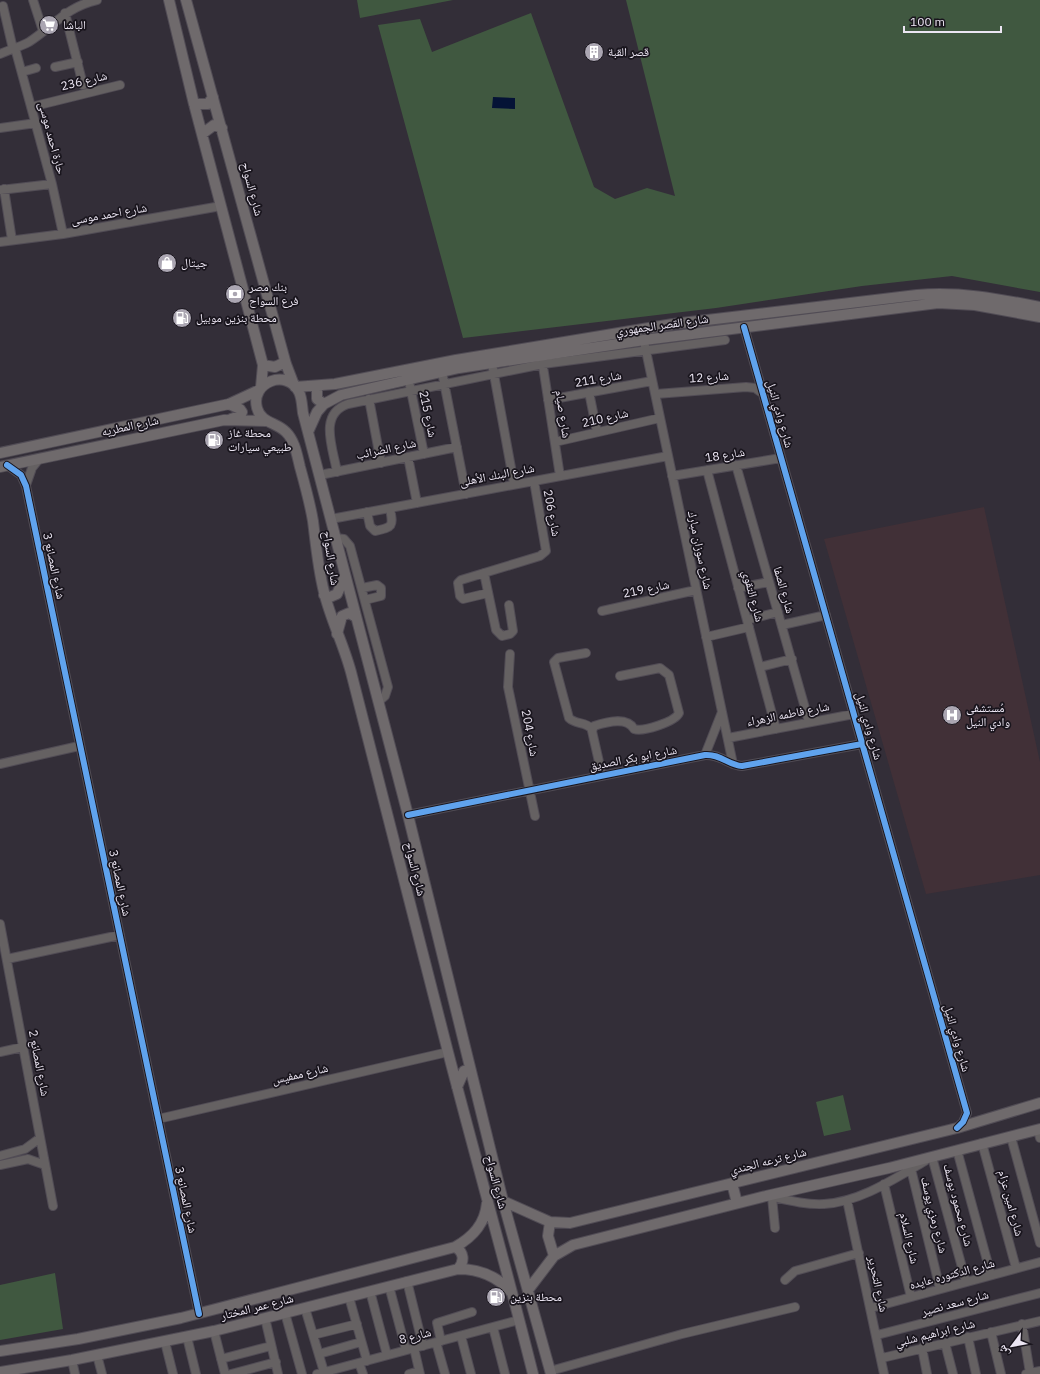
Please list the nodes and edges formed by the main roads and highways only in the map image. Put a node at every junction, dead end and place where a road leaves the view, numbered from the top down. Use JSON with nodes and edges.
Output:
{"nodes":[{"id":1,"x":186,"y":0,"type":"edge"},
{"id":2,"x":167,"y":2,"type":"edge"},
{"id":3,"x":213,"y":97,"type":"junction"},
{"id":4,"x":194,"y":104,"type":"junction"},
{"id":5,"x":222,"y":128,"type":"junction"},
{"id":6,"x":202,"y":134,"type":"junction"},
{"id":7,"x":1040,"y":306,"type":"edge"},
{"id":8,"x":1040,"y":317,"type":"edge"},
{"id":9,"x":285,"y":362,"type":"junction"},
{"id":10,"x":263,"y":365,"type":"junction"},
{"id":11,"x":295,"y":386,"type":"junction"},
{"id":12,"x":317,"y":386,"type":"junction"},
{"id":13,"x":260,"y":389,"type":"junction"},
{"id":14,"x":230,"y":404,"type":"junction"},
{"id":15,"x":324,"y":404,"type":"junction"},
{"id":16,"x":229,"y":420,"type":"junction"},
{"id":17,"x":266,"y":421,"type":"junction"},
{"id":18,"x":308,"y":432,"type":"junction"},
{"id":19,"x":0,"y":453,"type":"edge"},
{"id":20,"x":4,"y":466,"type":"edge"},
{"id":21,"x":345,"y":576,"type":"junction"},
{"id":22,"x":324,"y":595,"type":"junction"},
{"id":23,"x":356,"y":617,"type":"junction"},
{"id":24,"x":337,"y":634,"type":"junction"},
{"id":25,"x":461,"y":1032,"type":"junction"},
{"id":26,"x":448,"y":1052,"type":"junction"},
{"id":27,"x":472,"y":1074,"type":"junction"},
{"id":28,"x":457,"y":1087,"type":"junction"},
{"id":29,"x":1040,"y":1103,"type":"edge"},
{"id":30,"x":1039,"y":1132,"type":"edge"},
{"id":31,"x":732,"y":1183,"type":"junction"},
{"id":32,"x":488,"y":1199,"type":"junction"},
{"id":33,"x":503,"y":1201,"type":"junction"},
{"id":34,"x":737,"y":1203,"type":"junction"},
{"id":35,"x":550,"y":1222,"type":"junction"},
{"id":36,"x":455,"y":1247,"type":"junction"},
{"id":37,"x":554,"y":1256,"type":"junction"},
{"id":38,"x":458,"y":1269,"type":"junction"},
{"id":39,"x":528,"y":1290,"type":"junction"},
{"id":40,"x":512,"y":1294,"type":"junction"},
{"id":41,"x":0,"y":1351,"type":"edge"},
{"id":42,"x":33,"y":1370,"type":"edge"},
{"id":43,"x":0,"y":1372,"type":"edge"},
{"id":44,"x":550,"y":1372,"type":"edge"},
{"id":45,"x":533,"y":1374,"type":"edge"}],
"edges":[{"from":1,"to":3,"type":"main road","name":"شارع السواح"},
{"from":2,"to":4,"type":"main road"},
{"from":3,"to":4,"type":"main road"},
{"from":3,"to":5,"type":"main road","name":"شارع السواح"},
{"from":4,"to":6,"type":"main road"},
{"from":5,"to":6,"type":"main road"},
{"from":5,"to":9,"type":"main road","name":"شارع السواح"},
{"from":6,"to":10,"type":"main road"},
{"from":7,"to":12,"type":"main road","name":"شارع القصر الجمهوري"},
{"from":8,"to":15,"type":"main road","name":"شارع القصر الجمهوري"},
{"from":9,"to":10,"type":"main road"},
{"from":9,"to":11,"type":"main road","name":"شارع السواح"},
{"from":10,"to":13,"type":"main road"},
{"from":11,"to":12,"type":"main road","name":"شارع القصر الجمهوري"},
{"from":11,"to":13,"type":"main road"},
{"from":11,"to":18,"type":"main road","name":"شارع السواح"},
{"from":12,"to":15,"type":"main road"},
{"from":13,"to":14,"type":"main road","name":"شارع المطريه"},
{"from":13,"to":17,"type":"main road"},
{"from":14,"to":16,"type":"main road"},
{"from":14,"to":19,"type":"main road","name":"شارع المطريه"},
{"from":15,"to":18,"type":"main road","name":"شارع القصر الجمهوري"},
{"from":16,"to":17,"type":"main road","name":"شارع المطريه"},
{"from":16,"to":20,"type":"main road","name":"شارع المطريه"},
{"from":17,"to":22,"type":"main road","name":"شارع السواح"},
{"from":18,"to":21,"type":"main road","name":"شارع السواح"},
{"from":21,"to":22,"type":"main road"},
{"from":21,"to":23,"type":"main road","name":"شارع السواح"},
{"from":22,"to":24,"type":"main road","name":"شارع السواح"},
{"from":23,"to":24,"type":"main road"},
{"from":23,"to":25,"type":"main road","name":"شارع السواح"},
{"from":24,"to":26,"type":"main road","name":"شارع السواح"},
{"from":25,"to":26,"type":"main road"},
{"from":25,"to":27,"type":"main road","name":"شارع السواح"},
{"from":26,"to":28,"type":"main road","name":"شارع السواح"},
{"from":27,"to":28,"type":"main road"},
{"from":27,"to":33,"type":"main road","name":"شارع السواح"},
{"from":28,"to":32,"type":"main road","name":"شارع السواح"},
{"from":29,"to":31,"type":"main road","name":"شارع ترعه الجندي"},
{"from":30,"to":34,"type":"main road"},
{"from":31,"to":34,"type":"main road"},
{"from":31,"to":35,"type":"main road","name":"شارع ترعه الجندي"},
{"from":32,"to":36,"type":"main road","name":"شارع عمر المختار"},
{"from":32,"to":40,"type":"main road","name":"شارع السواح"},
{"from":33,"to":35,"type":"main road","name":"شارع ترعه الجندي"},
{"from":33,"to":39,"type":"main road","name":"شارع السواح"},
{"from":34,"to":37,"type":"main road"},
{"from":35,"to":37,"type":"main road"},
{"from":36,"to":38,"type":"main road"},
{"from":36,"to":41,"type":"main road","name":"شارع عمر المختار"},
{"from":37,"to":39,"type":"main road"},
{"from":38,"to":40,"type":"main road","name":"شارع عمر المختار"},
{"from":38,"to":42,"type":"main road","name":"شارع عمر المختار"},
{"from":39,"to":44,"type":"main road","name":"شارع السواح"},
{"from":40,"to":45,"type":"main road","name":"شارع السواح"},
{"from":42,"to":43,"type":"main road","name":"شارع عمر المختار"}]}
